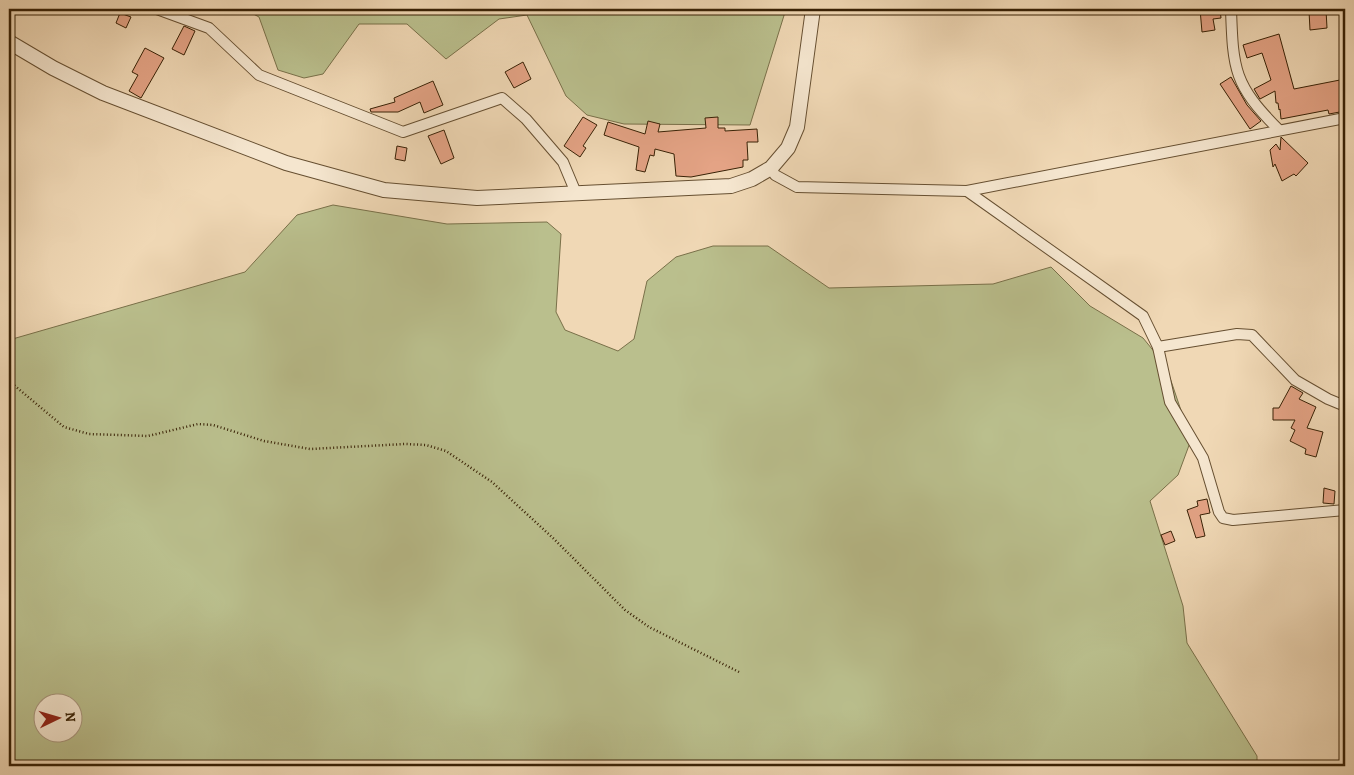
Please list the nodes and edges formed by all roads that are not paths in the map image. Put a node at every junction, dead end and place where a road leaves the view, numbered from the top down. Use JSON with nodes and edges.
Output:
{"nodes":[{"id":1,"x":157,"y":9,"type":"edge"},
{"id":2,"x":813,"y":9,"type":"edge"},
{"id":3,"x":1231,"y":9,"type":"edge"},
{"id":4,"x":9,"y":42,"type":"edge"},
{"id":5,"x":1345,"y":118,"type":"edge"},
{"id":6,"x":1279,"y":130,"type":"junction"},
{"id":7,"x":771,"y":168,"type":"junction"},
{"id":8,"x":967,"y":191,"type":"junction"},
{"id":9,"x":576,"y":193,"type":"junction"},
{"id":10,"x":1158,"y":347,"type":"junction"},
{"id":11,"x":1345,"y":406,"type":"edge"},
{"id":12,"x":1345,"y":510,"type":"edge"}],
"edges":[{"from":1,"to":9,"type":"street"},
{"from":2,"to":7,"type":"street"},
{"from":3,"to":6,"type":"street"},
{"from":4,"to":9,"type":"street"},
{"from":5,"to":6,"type":"street"},
{"from":6,"to":8,"type":"street"},
{"from":7,"to":8,"type":"street"},
{"from":7,"to":9,"type":"street"},
{"from":8,"to":10,"type":"street"},
{"from":10,"to":11,"type":"street"},
{"from":10,"to":12,"type":"street"}]}
